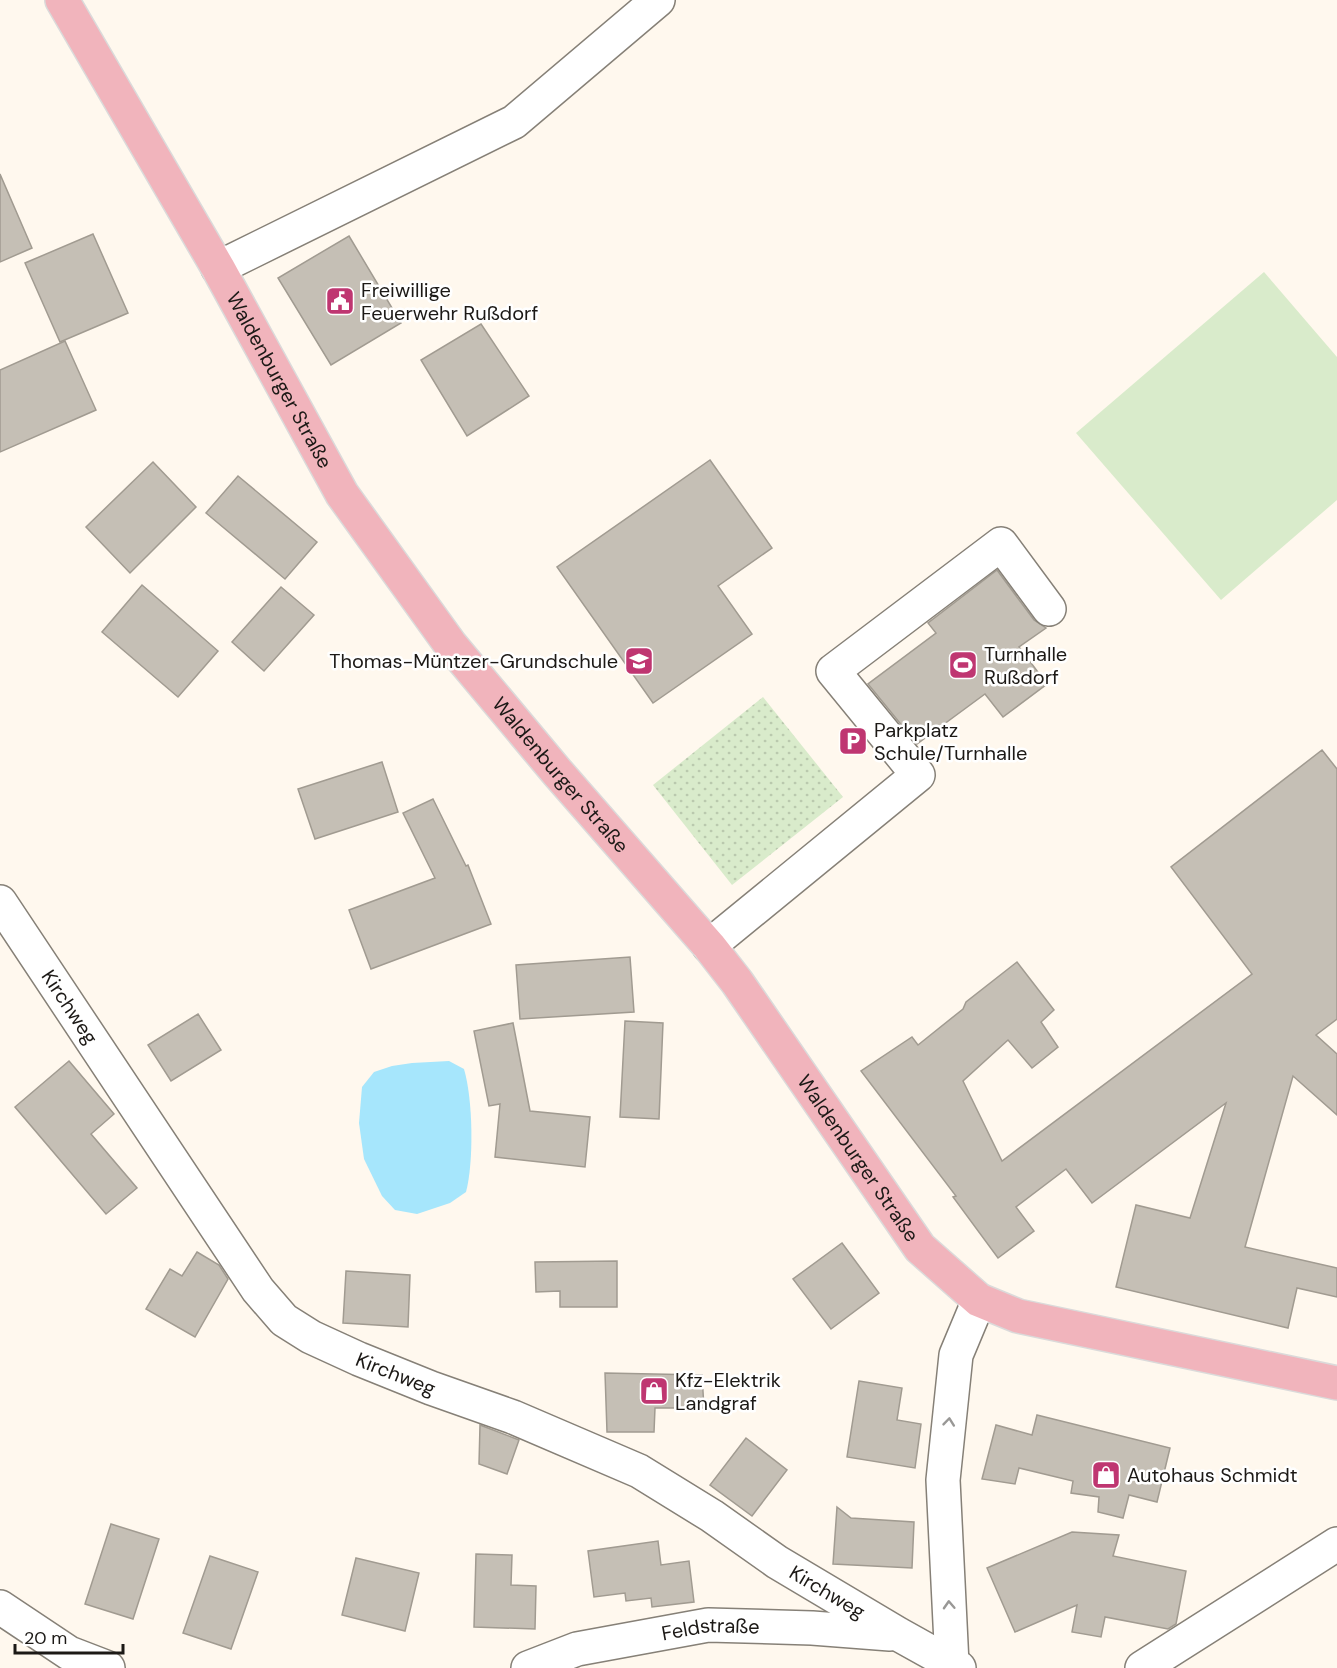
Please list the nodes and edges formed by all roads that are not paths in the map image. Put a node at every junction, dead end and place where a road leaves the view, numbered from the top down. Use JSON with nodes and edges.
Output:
{"nodes":[{"id":1,"x":62,"y":0,"type":"edge"},
{"id":2,"x":658,"y":0,"type":"edge"},
{"id":3,"x":218,"y":268,"type":"junction"},
{"id":4,"x":1049,"y":609,"type":"dead end"},
{"id":5,"x":0,"y":903,"type":"edge"},
{"id":6,"x":708,"y":946,"type":"junction"},
{"id":7,"x":979,"y":1300,"type":"junction"},
{"id":8,"x":1337,"y":1383,"type":"edge"},
{"id":9,"x":1337,"y":1544,"type":"edge"},
{"id":10,"x":0,"y":1607,"type":"edge"},
{"id":11,"x":898,"y":1634,"type":"junction"},
{"id":12,"x":956,"y":1666,"type":"edge"},
{"id":13,"x":108,"y":1668,"type":"edge"},
{"id":14,"x":528,"y":1668,"type":"edge"},
{"id":15,"x":1142,"y":1668,"type":"edge"}],
"edges":[{"from":1,"to":3,"type":"main road","name":"Waldenburger Straße"},
{"from":2,"to":3,"type":"street"},
{"from":3,"to":6,"type":"main road","name":"Waldenburger Straße"},
{"from":4,"to":6,"type":"street"},
{"from":5,"to":11,"type":"street","name":"Kirchweg"},
{"from":6,"to":7,"type":"main road","name":"Waldenburger Straße"},
{"from":7,"to":8,"type":"main road","name":"Waldenburger Straße"},
{"from":12,"to":7,"type":"street","name":"Kirchweg","one_way":true},
{"from":9,"to":15,"type":"street"},
{"from":10,"to":13,"type":"street"},
{"from":11,"to":12,"type":"street","name":"Kirchweg"},
{"from":11,"to":14,"type":"street","name":"Feldstraße"}]}
